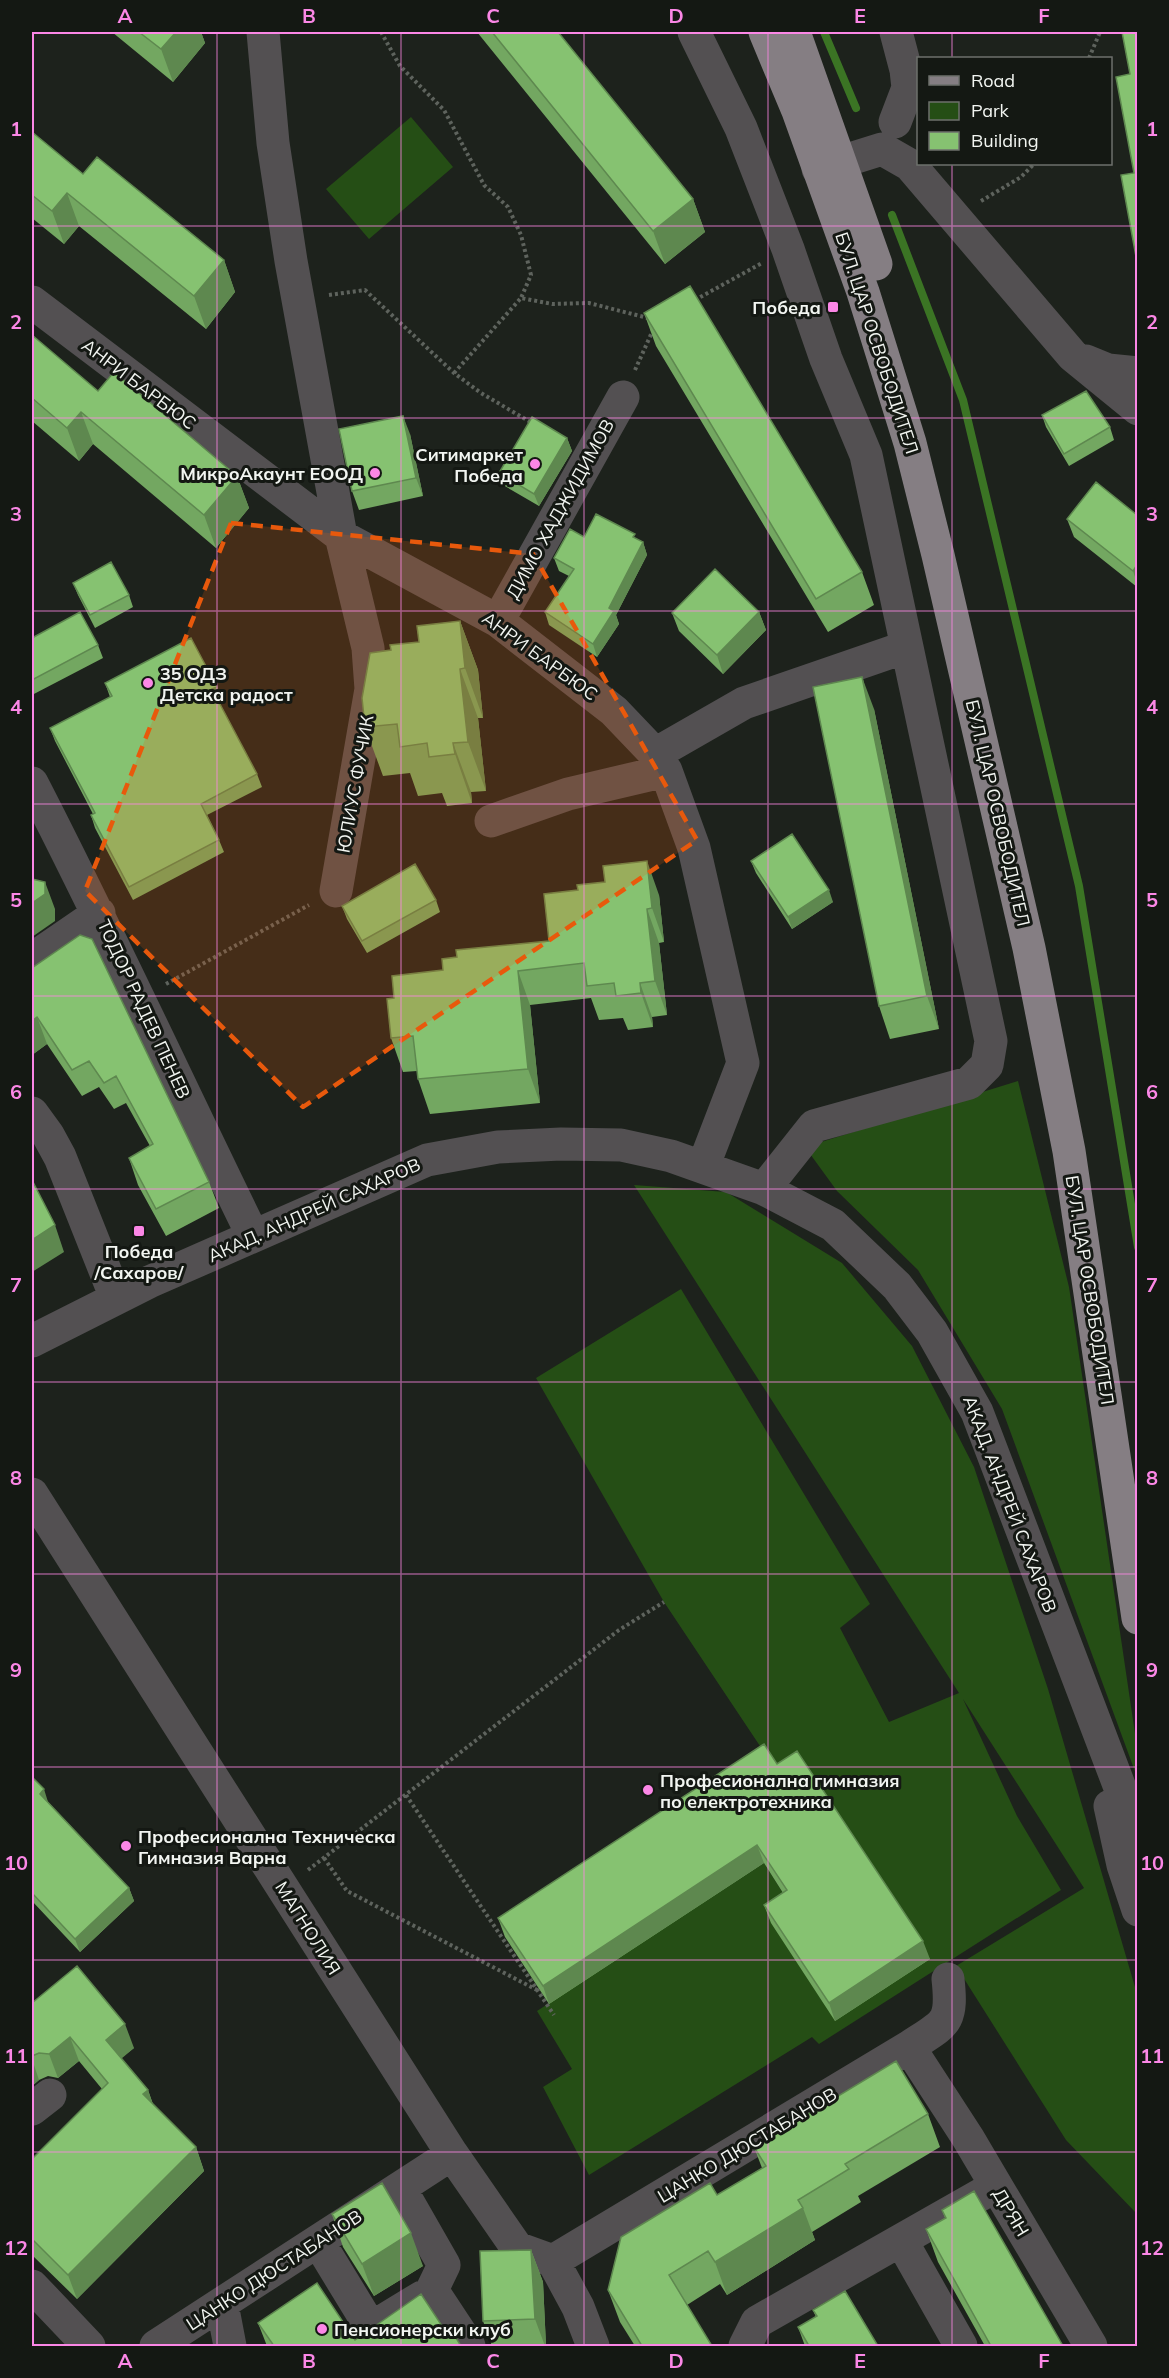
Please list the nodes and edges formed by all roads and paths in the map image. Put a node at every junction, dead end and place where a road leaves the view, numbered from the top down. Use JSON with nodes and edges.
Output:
{"nodes":[{"id":1,"x":263,"y":32,"type":"edge"},
{"id":2,"x":381,"y":32,"type":"edge"},
{"id":3,"x":694,"y":32,"type":"edge"},
{"id":4,"x":896,"y":32,"type":"edge"},
{"id":5,"x":1100,"y":32,"type":"edge"},
{"id":6,"x":772,"y":34,"type":"edge"},
{"id":7,"x":1089,"y":57,"type":"edge"},
{"id":8,"x":895,"y":122,"type":"dead end"},
{"id":9,"x":829,"y":165,"type":"junction"},
{"id":10,"x":1033,"y":165,"type":"edge"},
{"id":11,"x":955,"y":217,"type":"junction"},
{"id":12,"x":788,"y":249,"type":"junction"},
{"id":13,"x":365,"y":290,"type":"dead end"},
{"id":14,"x":521,"y":298,"type":"junction"},
{"id":15,"x":32,"y":302,"type":"edge"},
{"id":16,"x":687,"y":304,"type":"edge"},
{"id":17,"x":1073,"y":356,"type":"junction"},
{"id":18,"x":454,"y":373,"type":"junction"},
{"id":19,"x":1137,"y":373,"type":"edge"},
{"id":20,"x":623,"y":397,"type":"joint"},
{"id":21,"x":1137,"y":409,"type":"edge"},
{"id":22,"x":540,"y":427,"type":"edge"},
{"id":23,"x":341,"y":536,"type":"junction"},
{"id":24,"x":498,"y":621,"type":"junction"},
{"id":25,"x":906,"y":647,"type":"junction"},
{"id":26,"x":661,"y":762,"type":"junction"},
{"id":27,"x":32,"y":783,"type":"edge"},
{"id":28,"x":491,"y":821,"type":"dead end"},
{"id":29,"x":336,"y":891,"type":"joint"},
{"id":30,"x":99,"y":913,"type":"junction"},
{"id":31,"x":32,"y":959,"type":"edge"},
{"id":32,"x":137,"y":1000,"type":"junction"},
{"id":33,"x":32,"y":1113,"type":"edge"},
{"id":34,"x":703,"y":1167,"type":"junction"},
{"id":35,"x":764,"y":1189,"type":"junction"},
{"id":36,"x":253,"y":1236,"type":"junction"},
{"id":37,"x":116,"y":1298,"type":"junction"},
{"id":38,"x":32,"y":1341,"type":"edge"},
{"id":39,"x":32,"y":1494,"type":"edge"},
{"id":40,"x":1137,"y":1496,"type":"edge"},
{"id":41,"x":664,"y":1602,"type":"dead end"},
{"id":42,"x":1137,"y":1618,"type":"edge"},
{"id":43,"x":1089,"y":1710,"type":"junction"},
{"id":44,"x":406,"y":1795,"type":"junction"},
{"id":45,"x":1137,"y":1835,"type":"edge"},
{"id":46,"x":324,"y":1858,"type":"junction"},
{"id":47,"x":283,"y":1889,"type":"junction"},
{"id":48,"x":1137,"y":1910,"type":"edge"},
{"id":49,"x":948,"y":1979,"type":"dead end"},
{"id":50,"x":537,"y":1990,"type":"junction"},
{"id":51,"x":554,"y":2015,"type":"dead end"},
{"id":52,"x":909,"y":2047,"type":"junction"},
{"id":53,"x":452,"y":2154,"type":"junction"},
{"id":54,"x":996,"y":2187,"type":"junction"},
{"id":55,"x":400,"y":2188,"type":"junction"},
{"id":56,"x":901,"y":2240,"type":"junction"},
{"id":57,"x":318,"y":2241,"type":"junction"},
{"id":58,"x":553,"y":2261,"type":"junction"},
{"id":59,"x":32,"y":2286,"type":"edge"},
{"id":60,"x":432,"y":2290,"type":"junction"},
{"id":61,"x":222,"y":2304,"type":"junction"},
{"id":62,"x":89,"y":2346,"type":"edge"},
{"id":63,"x":156,"y":2346,"type":"edge"},
{"id":64,"x":230,"y":2346,"type":"edge"},
{"id":65,"x":469,"y":2346,"type":"edge"},
{"id":66,"x":592,"y":2346,"type":"edge"},
{"id":67,"x":746,"y":2346,"type":"edge"},
{"id":68,"x":961,"y":2346,"type":"edge"},
{"id":69,"x":1091,"y":2346,"type":"edge"}],
"edges":[{"from":1,"to":23,"type":"street","name":"ЮЛИУС ФУЧИК"},
{"from":2,"to":14,"type":"path"},
{"from":3,"to":12,"type":"street"},
{"from":4,"to":8,"type":"street"},
{"from":5,"to":7,"type":"path"},
{"from":6,"to":9,"type":"main road","name":"БУЛ. ЦАР ОСВОБОДИТЕЛ"},
{"from":9,"to":11,"type":"street"},
{"from":9,"to":40,"type":"main road","name":"БУЛ. ЦАР ОСВОБОДИТЕЛ"},
{"from":9,"to":42,"type":"main road","name":"БУЛ. ЦАР ОСВОБОДИТЕЛ"},
{"from":10,"to":11,"type":"path"},
{"from":11,"to":17,"type":"street"},
{"from":12,"to":16,"type":"path"},
{"from":12,"to":25,"type":"street"},
{"from":13,"to":18,"type":"path"},
{"from":14,"to":18,"type":"path"},
{"from":14,"to":20,"type":"path"},
{"from":15,"to":23,"type":"street","name":"АНРИ БАРБЮС"},
{"from":17,"to":19,"type":"street"},
{"from":17,"to":21,"type":"street"},
{"from":18,"to":22,"type":"path"},
{"from":20,"to":24,"type":"street","name":"ДИМО ХАДЖИДИМОВ"},
{"from":23,"to":24,"type":"street","name":"АНРИ БАРБЮС"},
{"from":23,"to":29,"type":"street","name":"ЮЛИУС ФУЧИК"},
{"from":24,"to":26,"type":"street","name":"АНРИ БАРБЮС"},
{"from":25,"to":26,"type":"street"},
{"from":25,"to":35,"type":"street"},
{"from":26,"to":28,"type":"street"},
{"from":26,"to":34,"type":"street","name":"АНРИ БАРБЮС"},
{"from":27,"to":30,"type":"street","name":"ТОДОР РАДЕВ ПЕНЕВ"},
{"from":29,"to":32,"type":"path"},
{"from":30,"to":31,"type":"street"},
{"from":30,"to":32,"type":"street","name":"ТОДОР РАДЕВ ПЕНЕВ"},
{"from":32,"to":36,"type":"street","name":"ТОДОР РАДЕВ ПЕНЕВ"},
{"from":33,"to":37,"type":"street"},
{"from":34,"to":35,"type":"street","name":"АКАД. АНДРЕЙ САХАРОВ"},
{"from":34,"to":36,"type":"street","name":"АКАД. АНДРЕЙ САХАРОВ"},
{"from":35,"to":43,"type":"street","name":"АКАД. АНДРЕЙ САХАРОВ"},
{"from":36,"to":37,"type":"street","name":"АКАД. АНДРЕЙ САХАРОВ"},
{"from":37,"to":38,"type":"street","name":"АКАД. АНДРЕЙ САХАРОВ"},
{"from":39,"to":47,"type":"street","name":"МАГНОЛИЯ"},
{"from":41,"to":44,"type":"path"},
{"from":43,"to":45,"type":"street"},
{"from":43,"to":48,"type":"street"},
{"from":44,"to":46,"type":"path"},
{"from":44,"to":50,"type":"path"},
{"from":46,"to":47,"type":"path"},
{"from":46,"to":50,"type":"path"},
{"from":47,"to":53,"type":"street","name":"МАГНОЛИЯ"},
{"from":49,"to":52,"type":"street","name":"ЦАНКО ДЮСТАБАНОВ"},
{"from":50,"to":51,"type":"path"},
{"from":52,"to":54,"type":"street","name":"ДРЯН"},
{"from":52,"to":58,"type":"street","name":"ЦАНКО ДЮСТАБАНОВ"},
{"from":53,"to":55,"type":"street","name":"ЦАНКО ДЮСТАБАНОВ"},
{"from":53,"to":58,"type":"street","name":"МАГНОЛИЯ"},
{"from":54,"to":56,"type":"street"},
{"from":54,"to":69,"type":"street","name":"ДРЯН"},
{"from":55,"to":57,"type":"street","name":"ЦАНКО ДЮСТАБАНОВ"},
{"from":55,"to":60,"type":"street"},
{"from":56,"to":67,"type":"street"},
{"from":56,"to":68,"type":"street"},
{"from":57,"to":60,"type":"street"},
{"from":57,"to":61,"type":"street","name":"ЦАНКО ДЮСТАБАНОВ"},
{"from":58,"to":66,"type":"street"},
{"from":59,"to":62,"type":"street"},
{"from":60,"to":65,"type":"street"},
{"from":61,"to":63,"type":"street","name":"ЦАНКО ДЮСТАБАНОВ"},
{"from":61,"to":64,"type":"street"}]}
